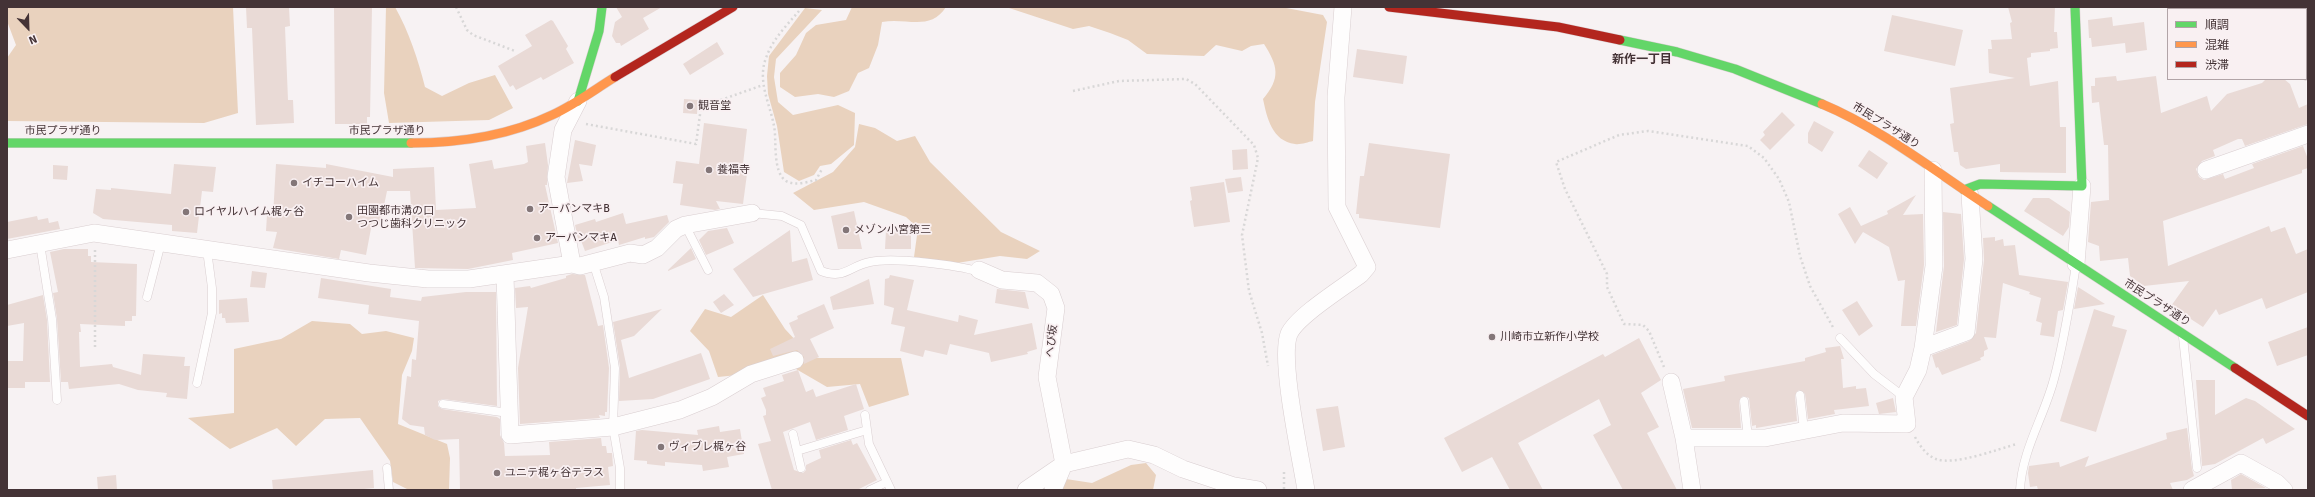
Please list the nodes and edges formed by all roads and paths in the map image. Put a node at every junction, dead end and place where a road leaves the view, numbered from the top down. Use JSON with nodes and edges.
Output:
{"nodes":[{"id":1,"x":456,"y":7,"type":"edge"},
{"id":2,"x":602,"y":7,"type":"edge"},
{"id":3,"x":733,"y":7,"type":"edge"},
{"id":4,"x":1343,"y":7,"type":"edge"},
{"id":5,"x":1389,"y":7,"type":"edge"},
{"id":6,"x":2075,"y":7,"type":"edge"},
{"id":7,"x":799,"y":11,"type":"dead end"},
{"id":8,"x":515,"y":51,"type":"dead end"},
{"id":9,"x":763,"y":85,"type":"junction"},
{"id":10,"x":1073,"y":91,"type":"dead end"},
{"id":11,"x":578,"y":101,"type":"junction"},
{"id":12,"x":568,"y":121,"type":"junction"},
{"id":13,"x":2308,"y":134,"type":"edge"},
{"id":14,"x":7,"y":143,"type":"edge"},
{"id":15,"x":822,"y":169,"type":"dead end"},
{"id":16,"x":1933,"y":170,"type":"junction"},
{"id":17,"x":2206,"y":170,"type":"dead end"},
{"id":18,"x":2082,"y":186,"type":"junction"},
{"id":19,"x":1967,"y":192,"type":"junction"},
{"id":20,"x":752,"y":213,"type":"joint"},
{"id":21,"x":685,"y":225,"type":"junction"},
{"id":22,"x":94,"y":233,"type":"junction"},
{"id":23,"x":161,"y":243,"type":"junction"},
{"id":24,"x":40,"y":244,"type":"junction"},
{"id":25,"x":7,"y":250,"type":"edge"},
{"id":26,"x":207,"y":250,"type":"junction"},
{"id":27,"x":593,"y":262,"type":"junction"},
{"id":28,"x":572,"y":264,"type":"junction"},
{"id":29,"x":2076,"y":264,"type":"junction"},
{"id":30,"x":708,"y":270,"type":"dead end"},
{"id":31,"x":979,"y":270,"type":"dead end"},
{"id":32,"x":506,"y":274,"type":"junction"},
{"id":33,"x":1002,"y":280,"type":"junction"},
{"id":34,"x":147,"y":297,"type":"dead end"},
{"id":35,"x":2182,"y":334,"type":"junction"},
{"id":36,"x":1840,"y":338,"type":"joint"},
{"id":37,"x":95,"y":347,"type":"dead end"},
{"id":38,"x":1923,"y":348,"type":"junction"},
{"id":39,"x":795,"y":360,"type":"dead end"},
{"id":40,"x":1268,"y":367,"type":"dead end"},
{"id":41,"x":1671,"y":382,"type":"joint"},
{"id":42,"x":197,"y":383,"type":"dead end"},
{"id":43,"x":1800,"y":395,"type":"dead end"},
{"id":44,"x":1904,"y":397,"type":"junction"},
{"id":45,"x":57,"y":400,"type":"dead end"},
{"id":46,"x":1744,"y":401,"type":"dead end"},
{"id":47,"x":443,"y":404,"type":"dead end"},
{"id":48,"x":509,"y":413,"type":"junction"},
{"id":49,"x":865,"y":415,"type":"dead end"},
{"id":50,"x":2308,"y":416,"type":"edge"},
{"id":51,"x":1908,"y":424,"type":"junction"},
{"id":52,"x":613,"y":426,"type":"junction"},
{"id":53,"x":867,"y":430,"type":"junction"},
{"id":54,"x":1804,"y":430,"type":"junction"},
{"id":55,"x":792,"y":434,"type":"dead end"},
{"id":56,"x":1684,"y":438,"type":"junction"},
{"id":57,"x":1748,"y":438,"type":"junction"},
{"id":58,"x":2030,"y":441,"type":"junction"},
{"id":59,"x":797,"y":451,"type":"junction"},
{"id":60,"x":1064,"y":464,"type":"junction"},
{"id":61,"x":1284,"y":467,"type":"dead end"},
{"id":62,"x":387,"y":468,"type":"dead end"},
{"id":63,"x":801,"y":468,"type":"dead end"},
{"id":64,"x":2198,"y":468,"type":"dead end"},
{"id":65,"x":889,"y":486,"type":"edge"},
{"id":66,"x":389,"y":490,"type":"edge"},
{"id":67,"x":620,"y":490,"type":"edge"},
{"id":68,"x":870,"y":490,"type":"edge"},
{"id":69,"x":1026,"y":490,"type":"edge"},
{"id":70,"x":1053,"y":490,"type":"edge"},
{"id":71,"x":1258,"y":490,"type":"edge"},
{"id":72,"x":1284,"y":490,"type":"edge"},
{"id":73,"x":1306,"y":490,"type":"edge"},
{"id":74,"x":1692,"y":490,"type":"edge"},
{"id":75,"x":2020,"y":490,"type":"edge"},
{"id":76,"x":2192,"y":490,"type":"edge"},
{"id":77,"x":2284,"y":490,"type":"edge"}],
"edges":[{"from":1,"to":8,"type":"path"},
{"from":2,"to":11,"type":"street"},
{"from":3,"to":11,"type":"street","name":"市民プラザ通り"},
{"from":4,"to":73,"type":"street"},
{"from":5,"to":16,"type":"street","name":"市民プラザ通り"},
{"from":6,"to":18,"type":"street"},
{"from":7,"to":9,"type":"path"},
{"from":9,"to":12,"type":"path"},
{"from":9,"to":15,"type":"path"},
{"from":10,"to":40,"type":"path"},
{"from":11,"to":12,"type":"street"},
{"from":11,"to":14,"type":"street","name":"市民プラザ通り"},
{"from":12,"to":28,"type":"street"},
{"from":13,"to":17,"type":"street"},
{"from":16,"to":19,"type":"street","name":"市民プラザ通り"},
{"from":16,"to":38,"type":"street"},
{"from":18,"to":19,"type":"street"},
{"from":18,"to":29,"type":"street"},
{"from":19,"to":29,"type":"street","name":"市民プラザ通り"},
{"from":19,"to":38,"type":"street"},
{"from":20,"to":21,"type":"street"},
{"from":20,"to":33,"type":"lane"},
{"from":21,"to":27,"type":"street"},
{"from":21,"to":30,"type":"lane"},
{"from":22,"to":23,"type":"street"},
{"from":22,"to":24,"type":"street"},
{"from":22,"to":37,"type":"path"},
{"from":23,"to":26,"type":"street"},
{"from":23,"to":34,"type":"lane"},
{"from":24,"to":25,"type":"street"},
{"from":24,"to":45,"type":"lane"},
{"from":26,"to":32,"type":"street"},
{"from":26,"to":42,"type":"lane"},
{"from":27,"to":28,"type":"street"},
{"from":27,"to":52,"type":"lane"},
{"from":28,"to":32,"type":"street"},
{"from":29,"to":35,"type":"street","name":"市民プラザ通り"},
{"from":29,"to":58,"type":"lane"},
{"from":31,"to":33,"type":"street","name":"へび坂"},
{"from":32,"to":48,"type":"street"},
{"from":33,"to":60,"type":"street","name":"へび坂"},
{"from":35,"to":50,"type":"street","name":"市民プラザ通り"},
{"from":35,"to":64,"type":"lane"},
{"from":36,"to":41,"type":"path"},
{"from":36,"to":44,"type":"lane"},
{"from":38,"to":44,"type":"street"},
{"from":39,"to":52,"type":"street"},
{"from":41,"to":56,"type":"street"},
{"from":43,"to":54,"type":"lane"},
{"from":44,"to":51,"type":"street"},
{"from":46,"to":57,"type":"lane"},
{"from":47,"to":48,"type":"lane"},
{"from":48,"to":52,"type":"street"},
{"from":49,"to":53,"type":"lane"},
{"from":51,"to":54,"type":"street"},
{"from":51,"to":58,"type":"path"},
{"from":52,"to":67,"type":"lane"},
{"from":53,"to":59,"type":"lane"},
{"from":53,"to":65,"type":"lane"},
{"from":54,"to":57,"type":"street"},
{"from":55,"to":59,"type":"lane"},
{"from":56,"to":57,"type":"street"},
{"from":56,"to":74,"type":"street"},
{"from":58,"to":75,"type":"lane"},
{"from":59,"to":63,"type":"lane"},
{"from":60,"to":69,"type":"street"},
{"from":60,"to":70,"type":"street"},
{"from":60,"to":71,"type":"street"},
{"from":61,"to":72,"type":"path"},
{"from":62,"to":66,"type":"lane"},
{"from":65,"to":68,"type":"lane"},
{"from":76,"to":77,"type":"street"}]}
